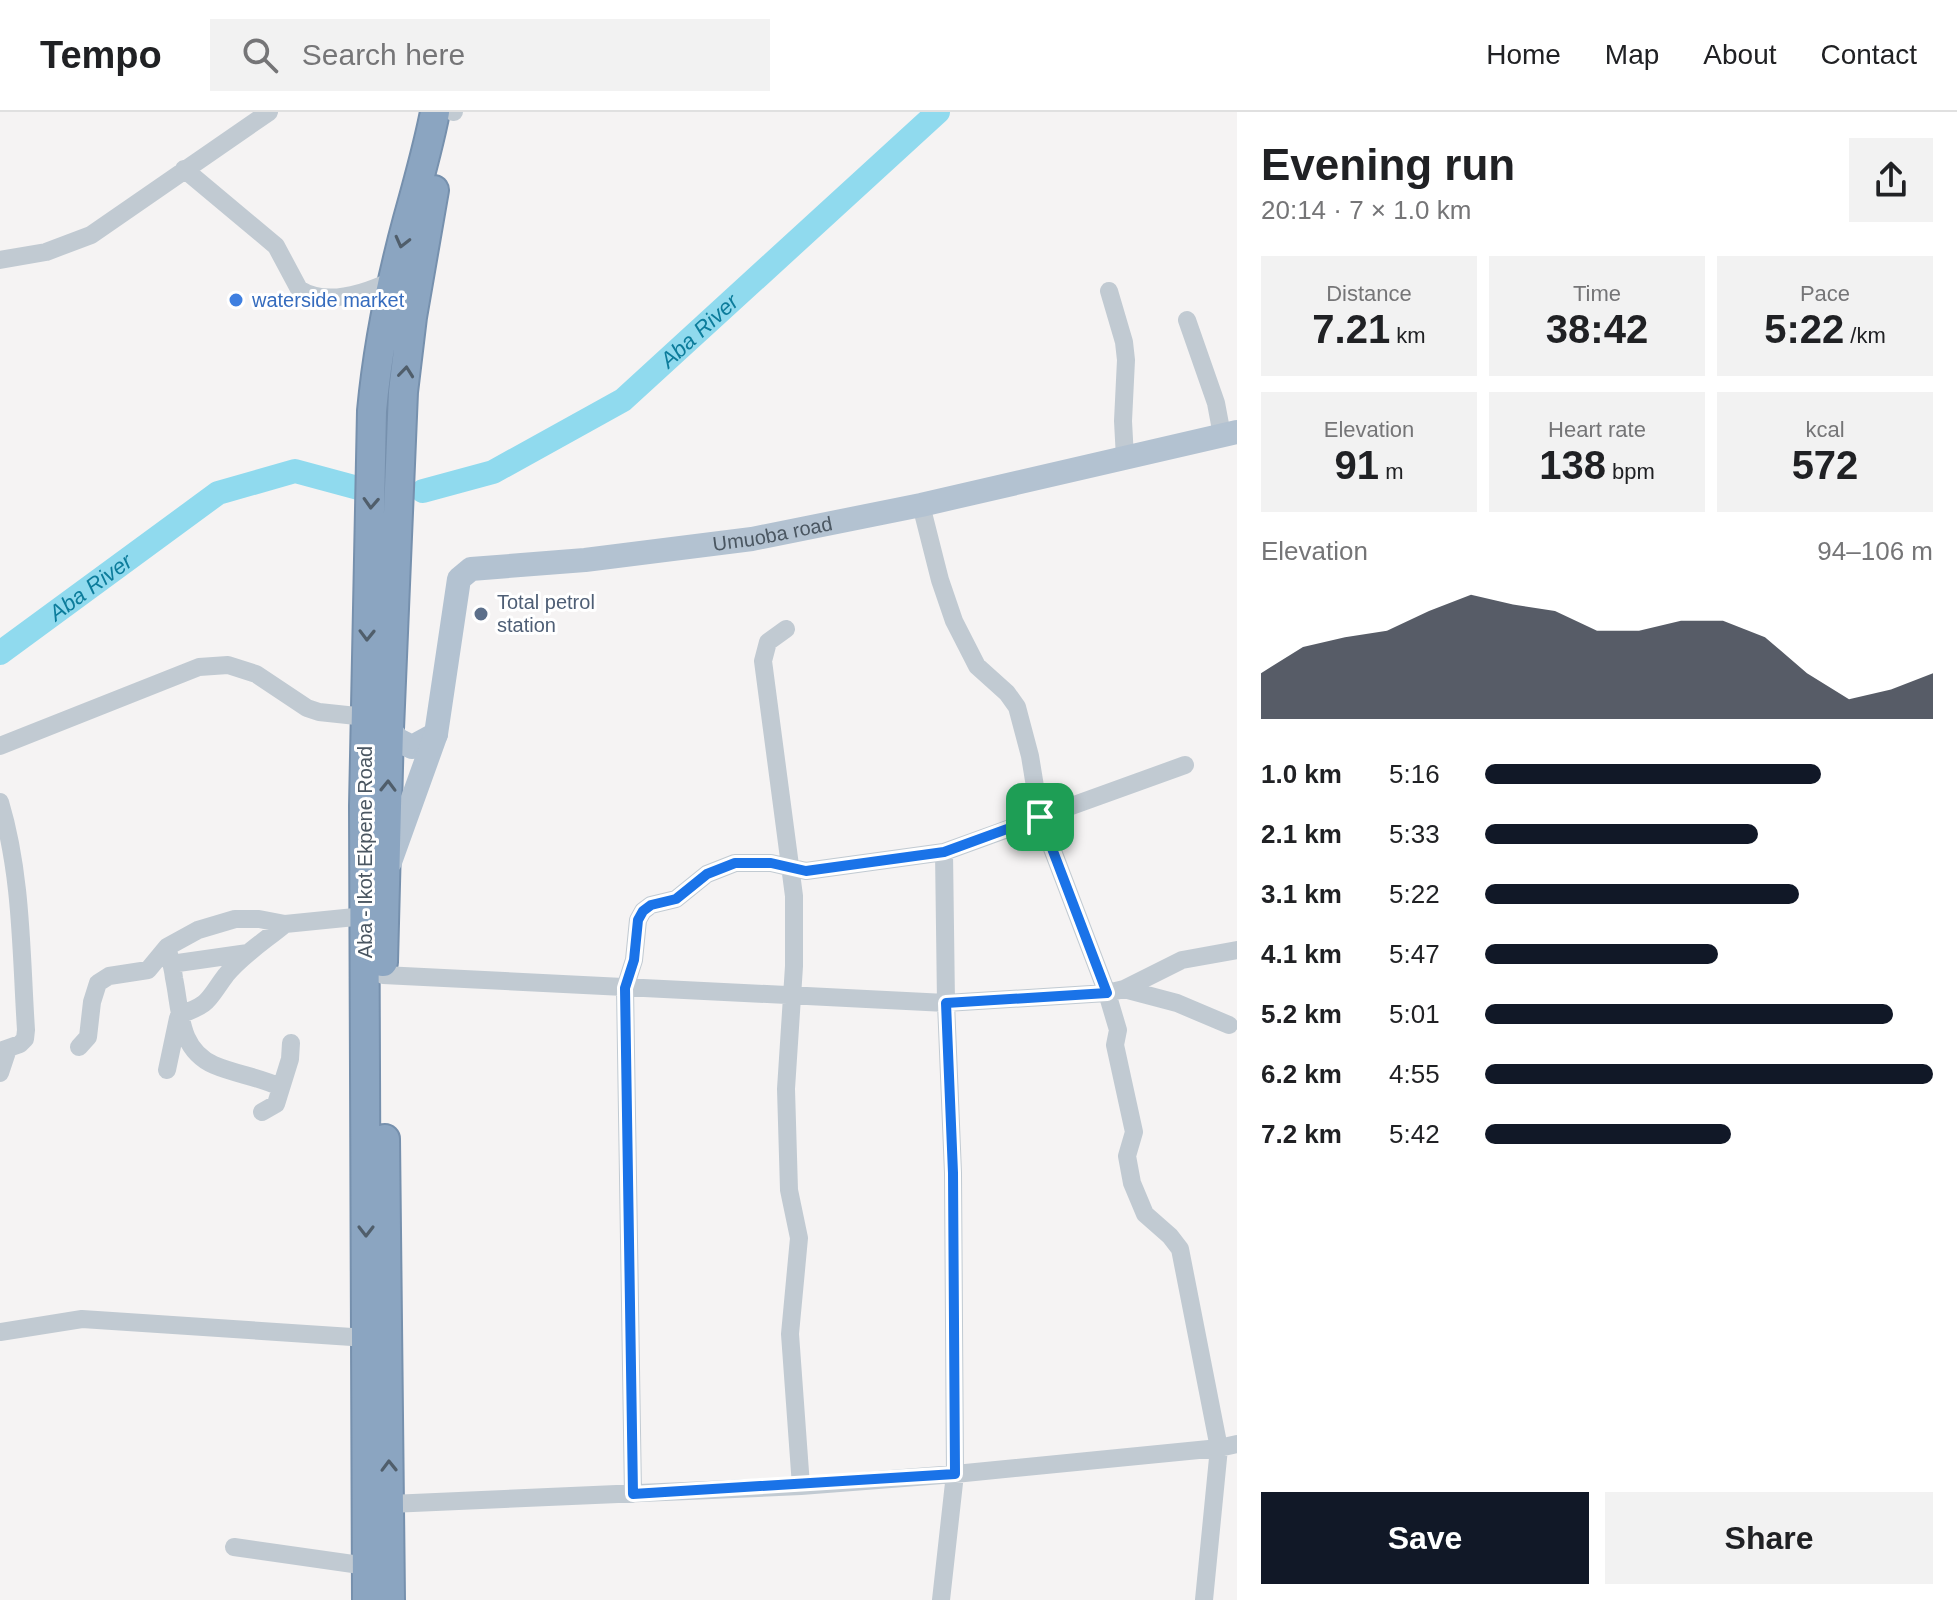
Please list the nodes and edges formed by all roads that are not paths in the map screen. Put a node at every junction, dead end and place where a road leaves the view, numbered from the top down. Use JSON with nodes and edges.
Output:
{"nodes":[{"id":1,"x":269,"y":112,"type":"edge"},
{"id":2,"x":411,"y":112,"type":"edge"},
{"id":3,"x":435,"y":112,"type":"edge"},
{"id":4,"x":454,"y":112,"type":"edge"},
{"id":5,"x":426,"y":157,"type":"junction"},
{"id":6,"x":184,"y":169,"type":"junction"},
{"id":7,"x":0,"y":260,"type":"edge"},
{"id":8,"x":393,"y":280,"type":"junction"},
{"id":9,"x":1109,"y":291,"type":"dead end"},
{"id":10,"x":1187,"y":320,"type":"dead end"},
{"id":11,"x":1230,"y":434,"type":"edge"},
{"id":12,"x":1125,"y":458,"type":"junction"},
{"id":13,"x":921,"y":505,"type":"junction"},
{"id":14,"x":786,"y":629,"type":"dead end"},
{"id":15,"x":377,"y":723,"type":"junction"},
{"id":16,"x":436,"y":734,"type":"junction"},
{"id":17,"x":0,"y":746,"type":"edge"},
{"id":18,"x":1185,"y":765,"type":"dead end"},
{"id":19,"x":0,"y":802,"type":"edge"},
{"id":20,"x":1040,"y":817,"type":"junction"},
{"id":21,"x":944,"y":852,"type":"junction"},
{"id":22,"x":791,"y":866,"type":"junction"},
{"id":23,"x":387,"y":868,"type":"junction"},
{"id":24,"x":365,"y":916,"type":"junction"},
{"id":25,"x":285,"y":924,"type":"junction"},
{"id":26,"x":1237,"y":950,"type":"edge"},
{"id":27,"x":250,"y":953,"type":"junction"},
{"id":28,"x":169,"y":956,"type":"junction"},
{"id":29,"x":383,"y":975,"type":"junction"},
{"id":30,"x":625,"y":988,"type":"junction"},
{"id":31,"x":1116,"y":991,"type":"junction"},
{"id":32,"x":790,"y":996,"type":"junction"},
{"id":33,"x":946,"y":1003,"type":"junction"},
{"id":34,"x":179,"y":1015,"type":"junction"},
{"id":35,"x":1229,"y":1025,"type":"dead end"},
{"id":36,"x":291,"y":1043,"type":"dead end"},
{"id":37,"x":79,"y":1047,"type":"dead end"},
{"id":38,"x":4,"y":1050,"type":"edge"},
{"id":39,"x":167,"y":1070,"type":"dead end"},
{"id":40,"x":0,"y":1073,"type":"edge"},
{"id":41,"x":283,"y":1080,"type":"junction"},
{"id":42,"x":262,"y":1112,"type":"dead end"},
{"id":43,"x":0,"y":1332,"type":"edge"},
{"id":44,"x":367,"y":1338,"type":"junction"},
{"id":45,"x":1228,"y":1446,"type":"edge"},
{"id":46,"x":955,"y":1474,"type":"junction"},
{"id":47,"x":801,"y":1486,"type":"junction"},
{"id":48,"x":633,"y":1494,"type":"junction"},
{"id":49,"x":390,"y":1504,"type":"junction"},
{"id":50,"x":234,"y":1547,"type":"dead end"},
{"id":51,"x":367,"y":1566,"type":"junction"},
{"id":52,"x":367,"y":1600,"type":"edge"},
{"id":53,"x":390,"y":1600,"type":"edge"},
{"id":54,"x":941,"y":1600,"type":"edge"},
{"id":55,"x":1204,"y":1600,"type":"edge"}],
"edges":[{"from":1,"to":6,"type":"street"},
{"from":2,"to":5,"type":"highway"},
{"from":3,"to":5,"type":"highway","name":"Aba - Ikot Ekpene Road"},
{"from":15,"to":4,"type":"highway","name":"Aba - Ikot Ekpene Road","one_way":true},
{"from":5,"to":8,"type":"highway","name":"Aba - Ikot Ekpene Road","one_way":true},
{"from":6,"to":7,"type":"street"},
{"from":6,"to":8,"type":"street"},
{"from":8,"to":15,"type":"highway","name":"Aba - Ikot Ekpene Road","one_way":true},
{"from":9,"to":12,"type":"street"},
{"from":10,"to":11,"type":"street"},
{"from":11,"to":12,"type":"main road","name":"Umuoba road"},
{"from":12,"to":13,"type":"main road","name":"Umuoba road"},
{"from":13,"to":16,"type":"main road","name":"Umuoba road"},
{"from":13,"to":20,"type":"street"},
{"from":14,"to":22,"type":"street"},
{"from":15,"to":16,"type":"main road"},
{"from":15,"to":17,"type":"street"},
{"from":23,"to":15,"type":"highway","name":"Aba - Ikot Ekpene Road","one_way":true},
{"from":15,"to":24,"type":"highway","name":"Aba - Ikot Ekpene Road"},
{"from":16,"to":23,"type":"main road","name":"Umuoba road"},
{"from":18,"to":20,"type":"street"},
{"from":19,"to":38,"type":"street"},
{"from":20,"to":21,"type":"street"},
{"from":20,"to":31,"type":"street"},
{"from":21,"to":22,"type":"street"},
{"from":21,"to":33,"type":"street"},
{"from":22,"to":30,"type":"street"},
{"from":22,"to":32,"type":"street"},
{"from":23,"to":29,"type":"highway","name":"Aba - Ikot Ekpene Road"},
{"from":24,"to":25,"type":"street"},
{"from":24,"to":44,"type":"highway","name":"Aba - Ikot Ekpene Road","one_way":true},
{"from":25,"to":27,"type":"street"},
{"from":25,"to":28,"type":"street"},
{"from":26,"to":31,"type":"street"},
{"from":27,"to":28,"type":"street"},
{"from":27,"to":34,"type":"street"},
{"from":28,"to":34,"type":"street"},
{"from":28,"to":37,"type":"street"},
{"from":29,"to":30,"type":"street"},
{"from":49,"to":29,"type":"highway","name":"Aba - Ikot Ekpene Road","one_way":true},
{"from":30,"to":32,"type":"street"},
{"from":30,"to":48,"type":"street"},
{"from":31,"to":33,"type":"street"},
{"from":31,"to":35,"type":"street"},
{"from":31,"to":45,"type":"street"},
{"from":32,"to":33,"type":"street"},
{"from":32,"to":47,"type":"street"},
{"from":33,"to":46,"type":"street"},
{"from":34,"to":39,"type":"street"},
{"from":34,"to":41,"type":"street"},
{"from":36,"to":41,"type":"street"},
{"from":38,"to":40,"type":"street"},
{"from":41,"to":42,"type":"street"},
{"from":43,"to":44,"type":"street"},
{"from":44,"to":51,"type":"highway","name":"Aba - Ikot Ekpene Road"},
{"from":45,"to":46,"type":"street"},
{"from":45,"to":55,"type":"street"},
{"from":46,"to":47,"type":"street"},
{"from":46,"to":54,"type":"street"},
{"from":47,"to":48,"type":"street"},
{"from":48,"to":49,"type":"street"},
{"from":49,"to":53,"type":"highway","name":"Aba - Ikot Ekpene Road"},
{"from":50,"to":51,"type":"street"},
{"from":51,"to":52,"type":"highway","name":"Aba - Ikot Ekpene Road"}]}
